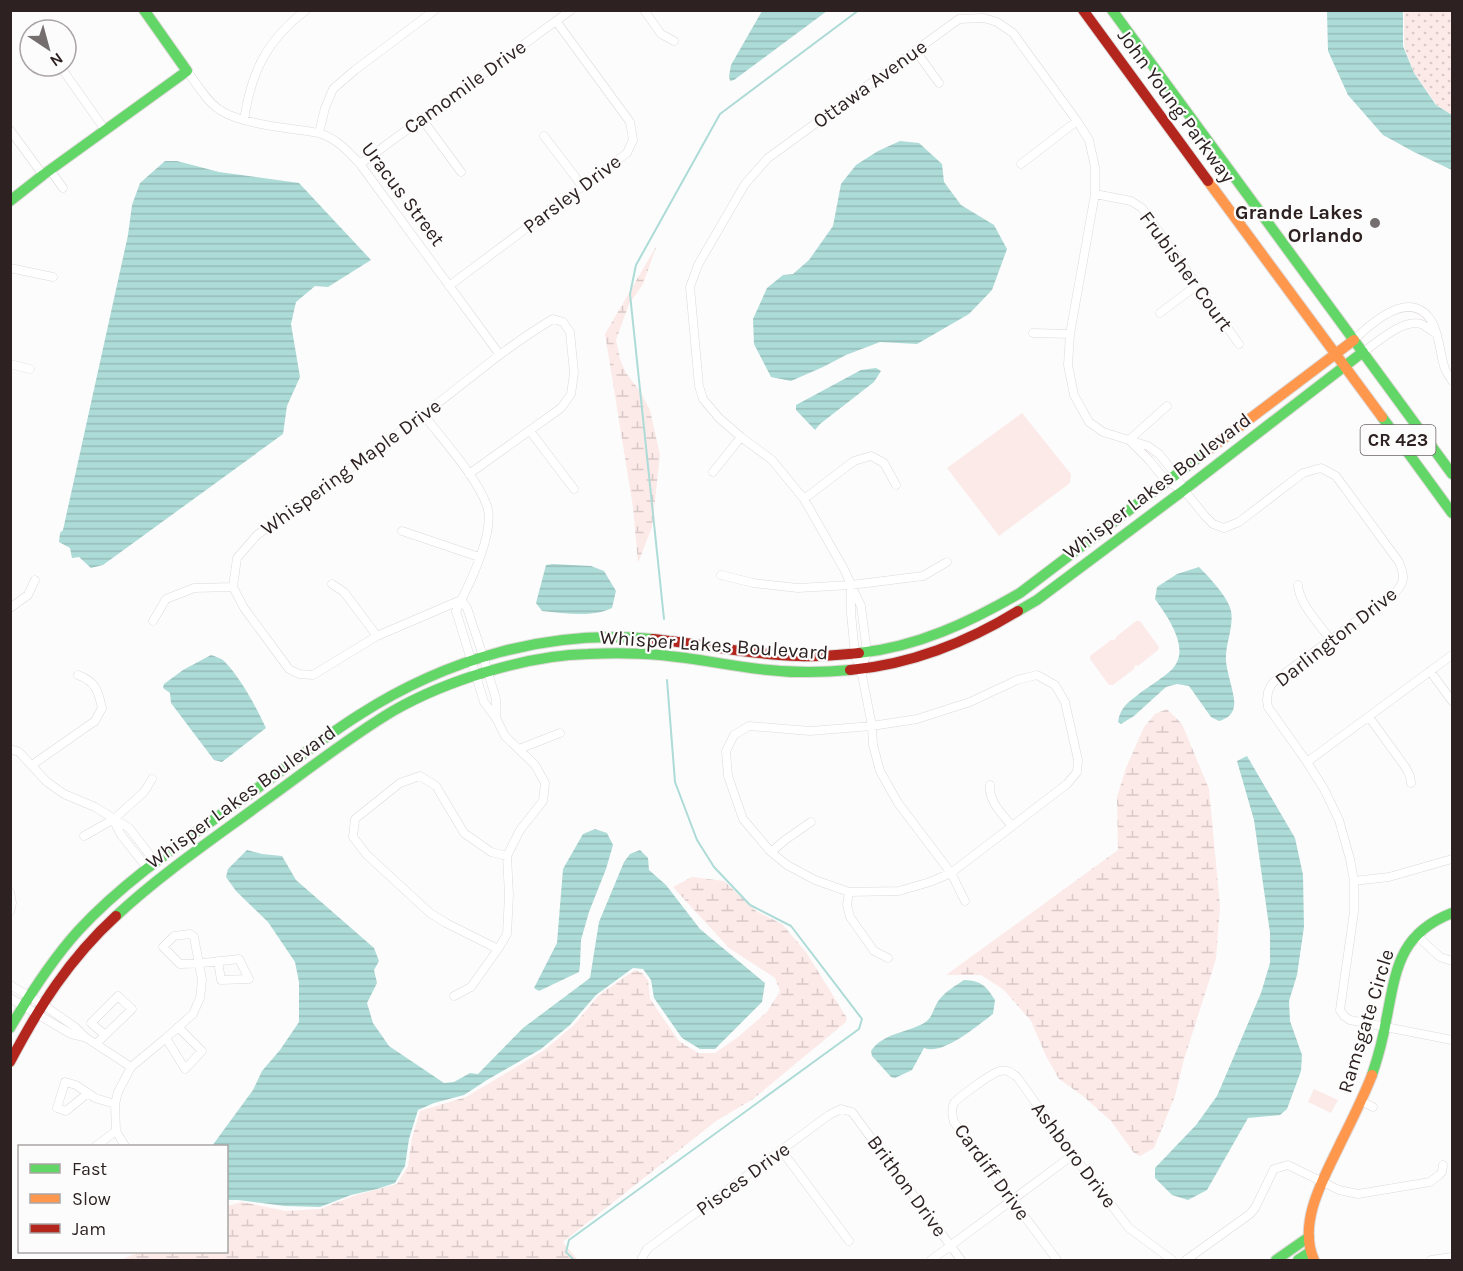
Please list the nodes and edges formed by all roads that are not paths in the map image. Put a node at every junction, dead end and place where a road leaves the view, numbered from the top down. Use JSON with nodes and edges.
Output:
{"nodes":[{"id":1,"x":144,"y":10,"type":"edge"},
{"id":2,"x":306,"y":10,"type":"edge"},
{"id":3,"x":435,"y":10,"type":"edge"},
{"id":4,"x":571,"y":10,"type":"edge"},
{"id":5,"x":644,"y":10,"type":"edge"},
{"id":6,"x":1083,"y":10,"type":"edge"},
{"id":7,"x":1112,"y":10,"type":"edge"},
{"id":8,"x":984,"y":14,"type":"edge"},
{"id":9,"x":556,"y":21,"type":"junction"},
{"id":10,"x":674,"y":41,"type":"dead end"},
{"id":11,"x":915,"y":50,"type":"junction"},
{"id":12,"x":187,"y":71,"type":"junction"},
{"id":13,"x":68,"y":78,"type":"edge"},
{"id":14,"x":939,"y":83,"type":"dead end"},
{"id":15,"x":422,"y":119,"type":"junction"},
{"id":16,"x":244,"y":120,"type":"junction"},
{"id":17,"x":1077,"y":121,"type":"junction"},
{"id":18,"x":10,"y":130,"type":"edge"},
{"id":19,"x":105,"y":130,"type":"junction"},
{"id":20,"x":319,"y":133,"type":"junction"},
{"id":21,"x":544,"y":136,"type":"dead end"},
{"id":22,"x":360,"y":164,"type":"junction"},
{"id":23,"x":1021,"y":164,"type":"dead end"},
{"id":24,"x":461,"y":172,"type":"dead end"},
{"id":25,"x":46,"y":173,"type":"junction"},
{"id":26,"x":583,"y":187,"type":"junction"},
{"id":27,"x":63,"y":188,"type":"dead end"},
{"id":28,"x":1095,"y":194,"type":"junction"},
{"id":29,"x":10,"y":201,"type":"edge"},
{"id":30,"x":10,"y":268,"type":"edge"},
{"id":31,"x":53,"y":277,"type":"dead end"},
{"id":32,"x":1197,"y":285,"type":"junction"},
{"id":33,"x":449,"y":286,"type":"junction"},
{"id":34,"x":1160,"y":313,"type":"dead end"},
{"id":35,"x":1033,"y":333,"type":"dead end"},
{"id":36,"x":1070,"y":334,"type":"junction"},
{"id":37,"x":1436,"y":334,"type":"junction"},
{"id":38,"x":1354,"y":340,"type":"junction"},
{"id":39,"x":1239,"y":344,"type":"dead end"},
{"id":40,"x":1363,"y":352,"type":"junction"},
{"id":41,"x":1335,"y":354,"type":"junction"},
{"id":42,"x":500,"y":355,"type":"junction"},
{"id":43,"x":10,"y":364,"type":"edge"},
{"id":44,"x":1344,"y":366,"type":"junction"},
{"id":45,"x":30,"y":369,"type":"dead end"},
{"id":46,"x":1452,"y":381,"type":"edge"},
{"id":47,"x":1167,"y":406,"type":"dead end"},
{"id":48,"x":423,"y":414,"type":"junction"},
{"id":49,"x":530,"y":431,"type":"junction"},
{"id":50,"x":741,"y":437,"type":"junction"},
{"id":51,"x":1129,"y":440,"type":"junction"},
{"id":52,"x":713,"y":472,"type":"dead end"},
{"id":53,"x":469,"y":474,"type":"junction"},
{"id":54,"x":1452,"y":474,"type":"edge"},
{"id":55,"x":1172,"y":478,"type":"junction"},
{"id":56,"x":896,"y":485,"type":"dead end"},
{"id":57,"x":574,"y":489,"type":"dead end"},
{"id":58,"x":1184,"y":490,"type":"junction"},
{"id":59,"x":804,"y":498,"type":"junction"},
{"id":60,"x":1452,"y":513,"type":"edge"},
{"id":61,"x":402,"y":531,"type":"dead end"},
{"id":62,"x":479,"y":557,"type":"junction"},
{"id":63,"x":1067,"y":559,"type":"junction"},
{"id":64,"x":946,"y":562,"type":"dead end"},
{"id":65,"x":1075,"y":572,"type":"junction"},
{"id":66,"x":721,"y":575,"type":"dead end"},
{"id":67,"x":35,"y":580,"type":"dead end"},
{"id":68,"x":332,"y":584,"type":"dead end"},
{"id":69,"x":850,"y":585,"type":"junction"},
{"id":70,"x":1298,"y":585,"type":"dead end"},
{"id":71,"x":233,"y":587,"type":"junction"},
{"id":72,"x":461,"y":600,"type":"junction"},
{"id":73,"x":10,"y":608,"type":"edge"},
{"id":74,"x":153,"y":621,"type":"dead end"},
{"id":75,"x":377,"y":636,"type":"junction"},
{"id":76,"x":1330,"y":640,"type":"junction"},
{"id":77,"x":867,"y":652,"type":"junction"},
{"id":78,"x":855,"y":654,"type":"junction"},
{"id":79,"x":1452,"y":655,"type":"edge"},
{"id":80,"x":483,"y":656,"type":"junction"},
{"id":81,"x":471,"y":660,"type":"junction"},
{"id":82,"x":861,"y":670,"type":"junction"},
{"id":83,"x":488,"y":672,"type":"junction"},
{"id":84,"x":1430,"y":672,"type":"junction"},
{"id":85,"x":78,"y":675,"type":"dead end"},
{"id":86,"x":476,"y":675,"type":"junction"},
{"id":87,"x":1452,"y":701,"type":"edge"},
{"id":88,"x":1369,"y":717,"type":"junction"},
{"id":89,"x":496,"y":718,"type":"junction"},
{"id":90,"x":872,"y":726,"type":"junction"},
{"id":91,"x":560,"y":733,"type":"dead end"},
{"id":92,"x":314,"y":746,"type":"junction"},
{"id":93,"x":10,"y":748,"type":"edge"},
{"id":94,"x":519,"y":749,"type":"junction"},
{"id":95,"x":323,"y":758,"type":"junction"},
{"id":96,"x":1307,"y":762,"type":"junction"},
{"id":97,"x":32,"y":765,"type":"junction"},
{"id":98,"x":152,"y":779,"type":"dead end"},
{"id":99,"x":1411,"y":783,"type":"dead end"},
{"id":100,"x":990,"y":785,"type":"dead end"},
{"id":101,"x":114,"y":819,"type":"junction"},
{"id":102,"x":811,"y":822,"type":"dead end"},
{"id":103,"x":1012,"y":826,"type":"junction"},
{"id":104,"x":84,"y":836,"type":"dead end"},
{"id":105,"x":771,"y":852,"type":"junction"},
{"id":106,"x":507,"y":856,"type":"junction"},
{"id":107,"x":1452,"y":859,"type":"edge"},
{"id":108,"x":152,"y":866,"type":"junction"},
{"id":109,"x":951,"y":873,"type":"junction"},
{"id":110,"x":1354,"y":881,"type":"junction"},
{"id":111,"x":10,"y":892,"type":"edge"},
{"id":112,"x":849,"y":892,"type":"junction"},
{"id":113,"x":964,"y":901,"type":"dead end"},
{"id":114,"x":10,"y":912,"type":"edge"},
{"id":115,"x":1452,"y":912,"type":"edge"},
{"id":116,"x":1416,"y":935,"type":"junction"},
{"id":117,"x":498,"y":949,"type":"junction"},
{"id":118,"x":888,"y":958,"type":"dead end"},
{"id":119,"x":218,"y":961,"type":"dead end"},
{"id":120,"x":1452,"y":961,"type":"edge"},
{"id":121,"x":200,"y":964,"type":"junction"},
{"id":122,"x":10,"y":985,"type":"edge"},
{"id":123,"x":454,"y":996,"type":"dead end"},
{"id":124,"x":10,"y":998,"type":"edge"},
{"id":125,"x":25,"y":1001,"type":"junction"},
{"id":126,"x":39,"y":1009,"type":"junction"},
{"id":127,"x":178,"y":1027,"type":"junction"},
{"id":128,"x":1385,"y":1027,"type":"junction"},
{"id":129,"x":10,"y":1028,"type":"edge"},
{"id":130,"x":105,"y":1035,"type":"junction"},
{"id":131,"x":166,"y":1038,"type":"junction"},
{"id":132,"x":1452,"y":1040,"type":"edge"},
{"id":133,"x":96,"y":1044,"type":"junction"},
{"id":134,"x":10,"y":1062,"type":"edge"},
{"id":135,"x":131,"y":1067,"type":"junction"},
{"id":136,"x":975,"y":1086,"type":"joint"},
{"id":137,"x":88,"y":1093,"type":"dead end"},
{"id":138,"x":1361,"y":1101,"type":"junction"},
{"id":139,"x":115,"y":1104,"type":"junction"},
{"id":140,"x":1372,"y":1107,"type":"dead end"},
{"id":141,"x":852,"y":1112,"type":"joint"},
{"id":142,"x":116,"y":1131,"type":"junction"},
{"id":143,"x":97,"y":1145,"type":"edge"},
{"id":144,"x":124,"y":1145,"type":"edge"},
{"id":145,"x":782,"y":1151,"type":"junction"},
{"id":146,"x":1073,"y":1155,"type":"junction"},
{"id":147,"x":1443,"y":1165,"type":"dead end"},
{"id":148,"x":1320,"y":1182,"type":"junction"},
{"id":149,"x":1012,"y":1200,"type":"junction"},
{"id":150,"x":1309,"y":1237,"type":"junction"},
{"id":151,"x":849,"y":1241,"type":"dead end"},
{"id":152,"x":950,"y":1245,"type":"junction"},
{"id":153,"x":1312,"y":1256,"type":"edge"},
{"id":154,"x":1452,"y":1257,"type":"edge"},
{"id":155,"x":641,"y":1260,"type":"edge"},
{"id":156,"x":931,"y":1260,"type":"edge"},
{"id":157,"x":961,"y":1260,"type":"edge"},
{"id":158,"x":1057,"y":1260,"type":"edge"},
{"id":159,"x":1172,"y":1260,"type":"edge"},
{"id":160,"x":1186,"y":1260,"type":"edge"},
{"id":161,"x":1276,"y":1260,"type":"edge"},
{"id":162,"x":1298,"y":1260,"type":"edge"},
{"id":163,"x":1431,"y":1260,"type":"edge"}],
"edges":[{"from":1,"to":12,"type":"main road","name":"Uracus Street"},
{"from":2,"to":16,"type":"street"},
{"from":3,"to":20,"type":"street"},
{"from":4,"to":9,"type":"street","name":"Camomile Drive"},
{"from":5,"to":10,"type":"street"},
{"from":6,"to":41,"type":"main road","name":"John Young Parkway","number":"CR 423"},
{"from":7,"to":38,"type":"main road","name":"John Young Parkway","number":"CR 423"},
{"from":8,"to":11,"type":"street","name":"Ottawa Avenue"},
{"from":8,"to":17,"type":"street","name":"Ottawa Avenue"},
{"from":9,"to":15,"type":"street","name":"Camomile Drive"},
{"from":9,"to":26,"type":"street","name":"Parsley Drive"},
{"from":11,"to":14,"type":"street"},
{"from":11,"to":50,"type":"street","name":"Ottawa Avenue"},
{"from":12,"to":16,"type":"street","name":"Uracus Street"},
{"from":12,"to":19,"type":"main road"},
{"from":13,"to":19,"type":"street"},
{"from":15,"to":22,"type":"street","name":"Camomile Drive"},
{"from":15,"to":24,"type":"street"},
{"from":16,"to":20,"type":"street","name":"Uracus Street"},
{"from":17,"to":23,"type":"street"},
{"from":17,"to":28,"type":"street","name":"Ottawa Avenue"},
{"from":18,"to":25,"type":"street"},
{"from":19,"to":25,"type":"main road"},
{"from":20,"to":22,"type":"street","name":"Uracus Street"},
{"from":21,"to":26,"type":"street"},
{"from":22,"to":33,"type":"street","name":"Uracus Street"},
{"from":25,"to":27,"type":"street"},
{"from":25,"to":29,"type":"main road"},
{"from":26,"to":33,"type":"street","name":"Parsley Drive"},
{"from":28,"to":32,"type":"street","name":"Frubisher Court"},
{"from":28,"to":36,"type":"street","name":"Ottawa Avenue"},
{"from":30,"to":31,"type":"street"},
{"from":32,"to":34,"type":"street"},
{"from":32,"to":39,"type":"street","name":"Frubisher Court"},
{"from":33,"to":42,"type":"street","name":"Uracus Street"},
{"from":35,"to":36,"type":"street"},
{"from":36,"to":51,"type":"street","name":"Ottawa Avenue"},
{"from":37,"to":38,"type":"street"},
{"from":37,"to":40,"type":"street"},
{"from":37,"to":46,"type":"street"},
{"from":38,"to":40,"type":"main road","name":"John Young Parkway","number":"CR 423"},
{"from":38,"to":41,"type":"main road","name":"Whisper Lakes Boulevard"},
{"from":40,"to":44,"type":"main road","name":"Whisper Lakes Boulevard"},
{"from":40,"to":54,"type":"main road","name":"John Young Parkway","number":"CR 423"},
{"from":41,"to":44,"type":"main road","name":"John Young Parkway","number":"CR 423"},
{"from":41,"to":55,"type":"main road","name":"Whisper Lakes Boulevard"},
{"from":42,"to":48,"type":"street","name":"Whispering Maple Drive"},
{"from":42,"to":49,"type":"street","name":"Whispering Maple Drive"},
{"from":43,"to":45,"type":"street"},
{"from":44,"to":58,"type":"main road","name":"Whisper Lakes Boulevard"},
{"from":44,"to":60,"type":"main road","name":"John Young Parkway","number":"CR 423"},
{"from":47,"to":51,"type":"street"},
{"from":48,"to":53,"type":"street"},
{"from":48,"to":71,"type":"street","name":"Whispering Maple Drive"},
{"from":49,"to":53,"type":"street","name":"Whispering Maple Drive"},
{"from":49,"to":57,"type":"street"},
{"from":50,"to":52,"type":"street"},
{"from":50,"to":59,"type":"street","name":"Ottawa Avenue"},
{"from":51,"to":55,"type":"street","name":"Ottawa Avenue"},
{"from":53,"to":62,"type":"street"},
{"from":55,"to":58,"type":"street","name":"Ottawa Avenue"},
{"from":55,"to":63,"type":"main road","name":"Whisper Lakes Boulevard"},
{"from":56,"to":59,"type":"street"},
{"from":58,"to":65,"type":"main road","name":"Whisper Lakes Boulevard"},
{"from":58,"to":76,"type":"street","name":"Darlington Drive"},
{"from":59,"to":69,"type":"street","name":"Ottawa Avenue"},
{"from":61,"to":62,"type":"street"},
{"from":62,"to":72,"type":"street"},
{"from":63,"to":65,"type":"street"},
{"from":63,"to":77,"type":"main road","name":"Whisper Lakes Boulevard"},
{"from":64,"to":69,"type":"street"},
{"from":65,"to":82,"type":"main road","name":"Whisper Lakes Boulevard"},
{"from":66,"to":69,"type":"street"},
{"from":67,"to":73,"type":"street"},
{"from":68,"to":75,"type":"street"},
{"from":69,"to":77,"type":"street","name":"Ottawa Avenue"},
{"from":69,"to":78,"type":"street","name":"Ottawa Avenue"},
{"from":70,"to":76,"type":"street"},
{"from":71,"to":74,"type":"street"},
{"from":71,"to":75,"type":"street"},
{"from":72,"to":75,"type":"street"},
{"from":72,"to":80,"type":"street"},
{"from":72,"to":81,"type":"street"},
{"from":76,"to":96,"type":"street","name":"Darlington Drive"},
{"from":77,"to":78,"type":"main road","name":"Whisper Lakes Boulevard"},
{"from":77,"to":82,"type":"street","name":"Ottawa Avenue"},
{"from":78,"to":80,"type":"main road","name":"Whisper Lakes Boulevard"},
{"from":78,"to":82,"type":"street","name":"Ottawa Avenue"},
{"from":79,"to":84,"type":"street"},
{"from":80,"to":81,"type":"main road","name":"Whisper Lakes Boulevard"},
{"from":80,"to":83,"type":"street"},
{"from":81,"to":86,"type":"street"},
{"from":81,"to":92,"type":"main road","name":"Whisper Lakes Boulevard"},
{"from":82,"to":83,"type":"main road","name":"Whisper Lakes Boulevard"},
{"from":82,"to":90,"type":"street","name":"Ottawa Avenue"},
{"from":83,"to":86,"type":"main road","name":"Whisper Lakes Boulevard"},
{"from":83,"to":89,"type":"street"},
{"from":84,"to":87,"type":"street"},
{"from":84,"to":88,"type":"street"},
{"from":85,"to":97,"type":"street"},
{"from":86,"to":89,"type":"street"},
{"from":86,"to":95,"type":"main road","name":"Whisper Lakes Boulevard"},
{"from":88,"to":96,"type":"street"},
{"from":88,"to":99,"type":"street"},
{"from":89,"to":94,"type":"street"},
{"from":90,"to":103,"type":"street"},
{"from":90,"to":105,"type":"street"},
{"from":90,"to":109,"type":"street","name":"Ottawa Avenue"},
{"from":91,"to":94,"type":"street"},
{"from":92,"to":95,"type":"street"},
{"from":92,"to":108,"type":"main road","name":"Whisper Lakes Boulevard"},
{"from":93,"to":97,"type":"street"},
{"from":94,"to":106,"type":"street"},
{"from":95,"to":126,"type":"main road","name":"Whisper Lakes Boulevard"},
{"from":96,"to":110,"type":"street","name":"Darlington Drive"},
{"from":97,"to":101,"type":"street"},
{"from":98,"to":101,"type":"street"},
{"from":100,"to":103,"type":"street"},
{"from":101,"to":104,"type":"street"},
{"from":101,"to":108,"type":"street"},
{"from":102,"to":105,"type":"street"},
{"from":103,"to":109,"type":"street"},
{"from":105,"to":112,"type":"street"},
{"from":106,"to":117,"type":"street"},
{"from":106,"to":117,"type":"street"},
{"from":107,"to":110,"type":"street"},
{"from":108,"to":125,"type":"main road","name":"Whisper Lakes Boulevard"},
{"from":109,"to":112,"type":"street"},
{"from":109,"to":113,"type":"street","name":"Ottawa Avenue"},
{"from":110,"to":128,"type":"street","name":"Darlington Drive"},
{"from":111,"to":114,"type":"street"},
{"from":112,"to":118,"type":"street"},
{"from":115,"to":116,"type":"main road","name":"Ramsgate Circle"},
{"from":116,"to":120,"type":"street"},
{"from":116,"to":128,"type":"main road","name":"Ramsgate Circle"},
{"from":117,"to":123,"type":"street"},
{"from":119,"to":121,"type":"street"},
{"from":121,"to":121,"type":"street"},
{"from":121,"to":127,"type":"street"},
{"from":122,"to":125,"type":"street"},
{"from":124,"to":125,"type":"street"},
{"from":125,"to":126,"type":"street"},
{"from":125,"to":129,"type":"main road","name":"Whisper Lakes Boulevard"},
{"from":126,"to":133,"type":"street"},
{"from":126,"to":134,"type":"main road","name":"Whisper Lakes Boulevard"},
{"from":127,"to":131,"type":"street"},
{"from":127,"to":131,"type":"street"},
{"from":128,"to":132,"type":"street","name":"Darlington Drive"},
{"from":128,"to":138,"type":"main road","name":"Ramsgate Circle"},
{"from":130,"to":130,"type":"street"},
{"from":130,"to":133,"type":"street"},
{"from":131,"to":135,"type":"street"},
{"from":133,"to":135,"type":"street"},
{"from":135,"to":139,"type":"street"},
{"from":136,"to":146,"type":"street","name":"Ashboro Drive"},
{"from":136,"to":149,"type":"street","name":"Cardiff Drive"},
{"from":137,"to":139,"type":"street"},
{"from":138,"to":140,"type":"street"},
{"from":138,"to":148,"type":"main road","name":"Ramsgate Circle"},
{"from":139,"to":142,"type":"street"},
{"from":141,"to":145,"type":"street","name":"Pisces Drive"},
{"from":141,"to":152,"type":"street","name":"Brithon Drive"},
{"from":142,"to":143,"type":"street"},
{"from":142,"to":144,"type":"street"},
{"from":145,"to":151,"type":"street"},
{"from":145,"to":155,"type":"street","name":"Pisces Drive"},
{"from":146,"to":149,"type":"street"},
{"from":146,"to":159,"type":"street","name":"Ashboro Drive"},
{"from":147,"to":148,"type":"street"},
{"from":148,"to":150,"type":"main road","name":"Ramsgate Circle"},
{"from":148,"to":160,"type":"street"},
{"from":149,"to":152,"type":"street"},
{"from":149,"to":158,"type":"street","name":"Cardiff Drive"},
{"from":150,"to":153,"type":"main road","name":"Ramsgate Circle"},
{"from":150,"to":161,"type":"main road"},
{"from":152,"to":156,"type":"street"},
{"from":152,"to":157,"type":"street","name":"Brithon Drive"},
{"from":153,"to":162,"type":"main road"},
{"from":154,"to":163,"type":"street"}]}
